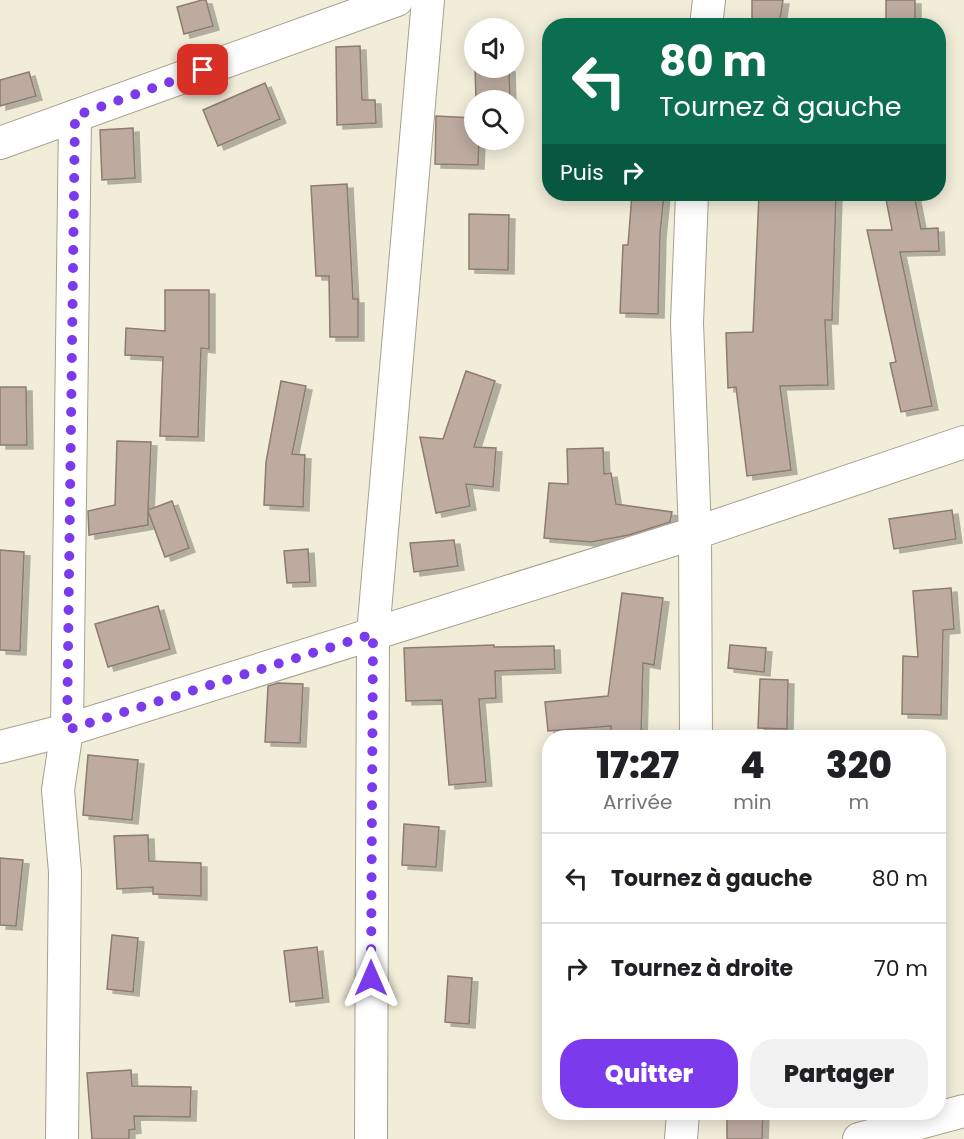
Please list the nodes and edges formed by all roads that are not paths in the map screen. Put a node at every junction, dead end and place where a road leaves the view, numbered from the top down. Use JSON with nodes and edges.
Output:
{"nodes":[{"id":1,"x":397,"y":0,"type":"edge"},
{"id":2,"x":428,"y":0,"type":"edge"},
{"id":3,"x":709,"y":0,"type":"edge"},
{"id":4,"x":707,"y":18,"type":"edge"},
{"id":5,"x":75,"y":116,"type":"junction"},
{"id":6,"x":0,"y":143,"type":"edge"},
{"id":7,"x":692,"y":201,"type":"edge"},
{"id":8,"x":964,"y":442,"type":"edge"},
{"id":9,"x":695,"y":533,"type":"junction"},
{"id":10,"x":373,"y":634,"type":"junction"},
{"id":11,"x":67,"y":730,"type":"junction"},
{"id":12,"x":696,"y":730,"type":"edge"},
{"id":13,"x":0,"y":747,"type":"edge"},
{"id":14,"x":964,"y":1111,"type":"edge"},
{"id":15,"x":946,"y":1116,"type":"edge"},
{"id":16,"x":682,"y":1120,"type":"edge"},
{"id":17,"x":930,"y":1120,"type":"edge"},
{"id":18,"x":62,"y":1139,"type":"edge"},
{"id":19,"x":371,"y":1139,"type":"edge"},
{"id":20,"x":681,"y":1139,"type":"edge"},
{"id":21,"x":859,"y":1139,"type":"edge"}],
"edges":[{"from":1,"to":5,"type":"street"},
{"from":2,"to":10,"type":"street"},
{"from":3,"to":4,"type":"street"},
{"from":5,"to":6,"type":"street"},
{"from":5,"to":11,"type":"street"},
{"from":7,"to":9,"type":"street"},
{"from":8,"to":9,"type":"street"},
{"from":9,"to":10,"type":"street"},
{"from":9,"to":12,"type":"street"},
{"from":10,"to":11,"type":"street"},
{"from":10,"to":19,"type":"street"},
{"from":11,"to":13,"type":"street"},
{"from":11,"to":18,"type":"street"},
{"from":14,"to":15,"type":"street"},
{"from":16,"to":20,"type":"street"},
{"from":17,"to":21,"type":"street"}]}
